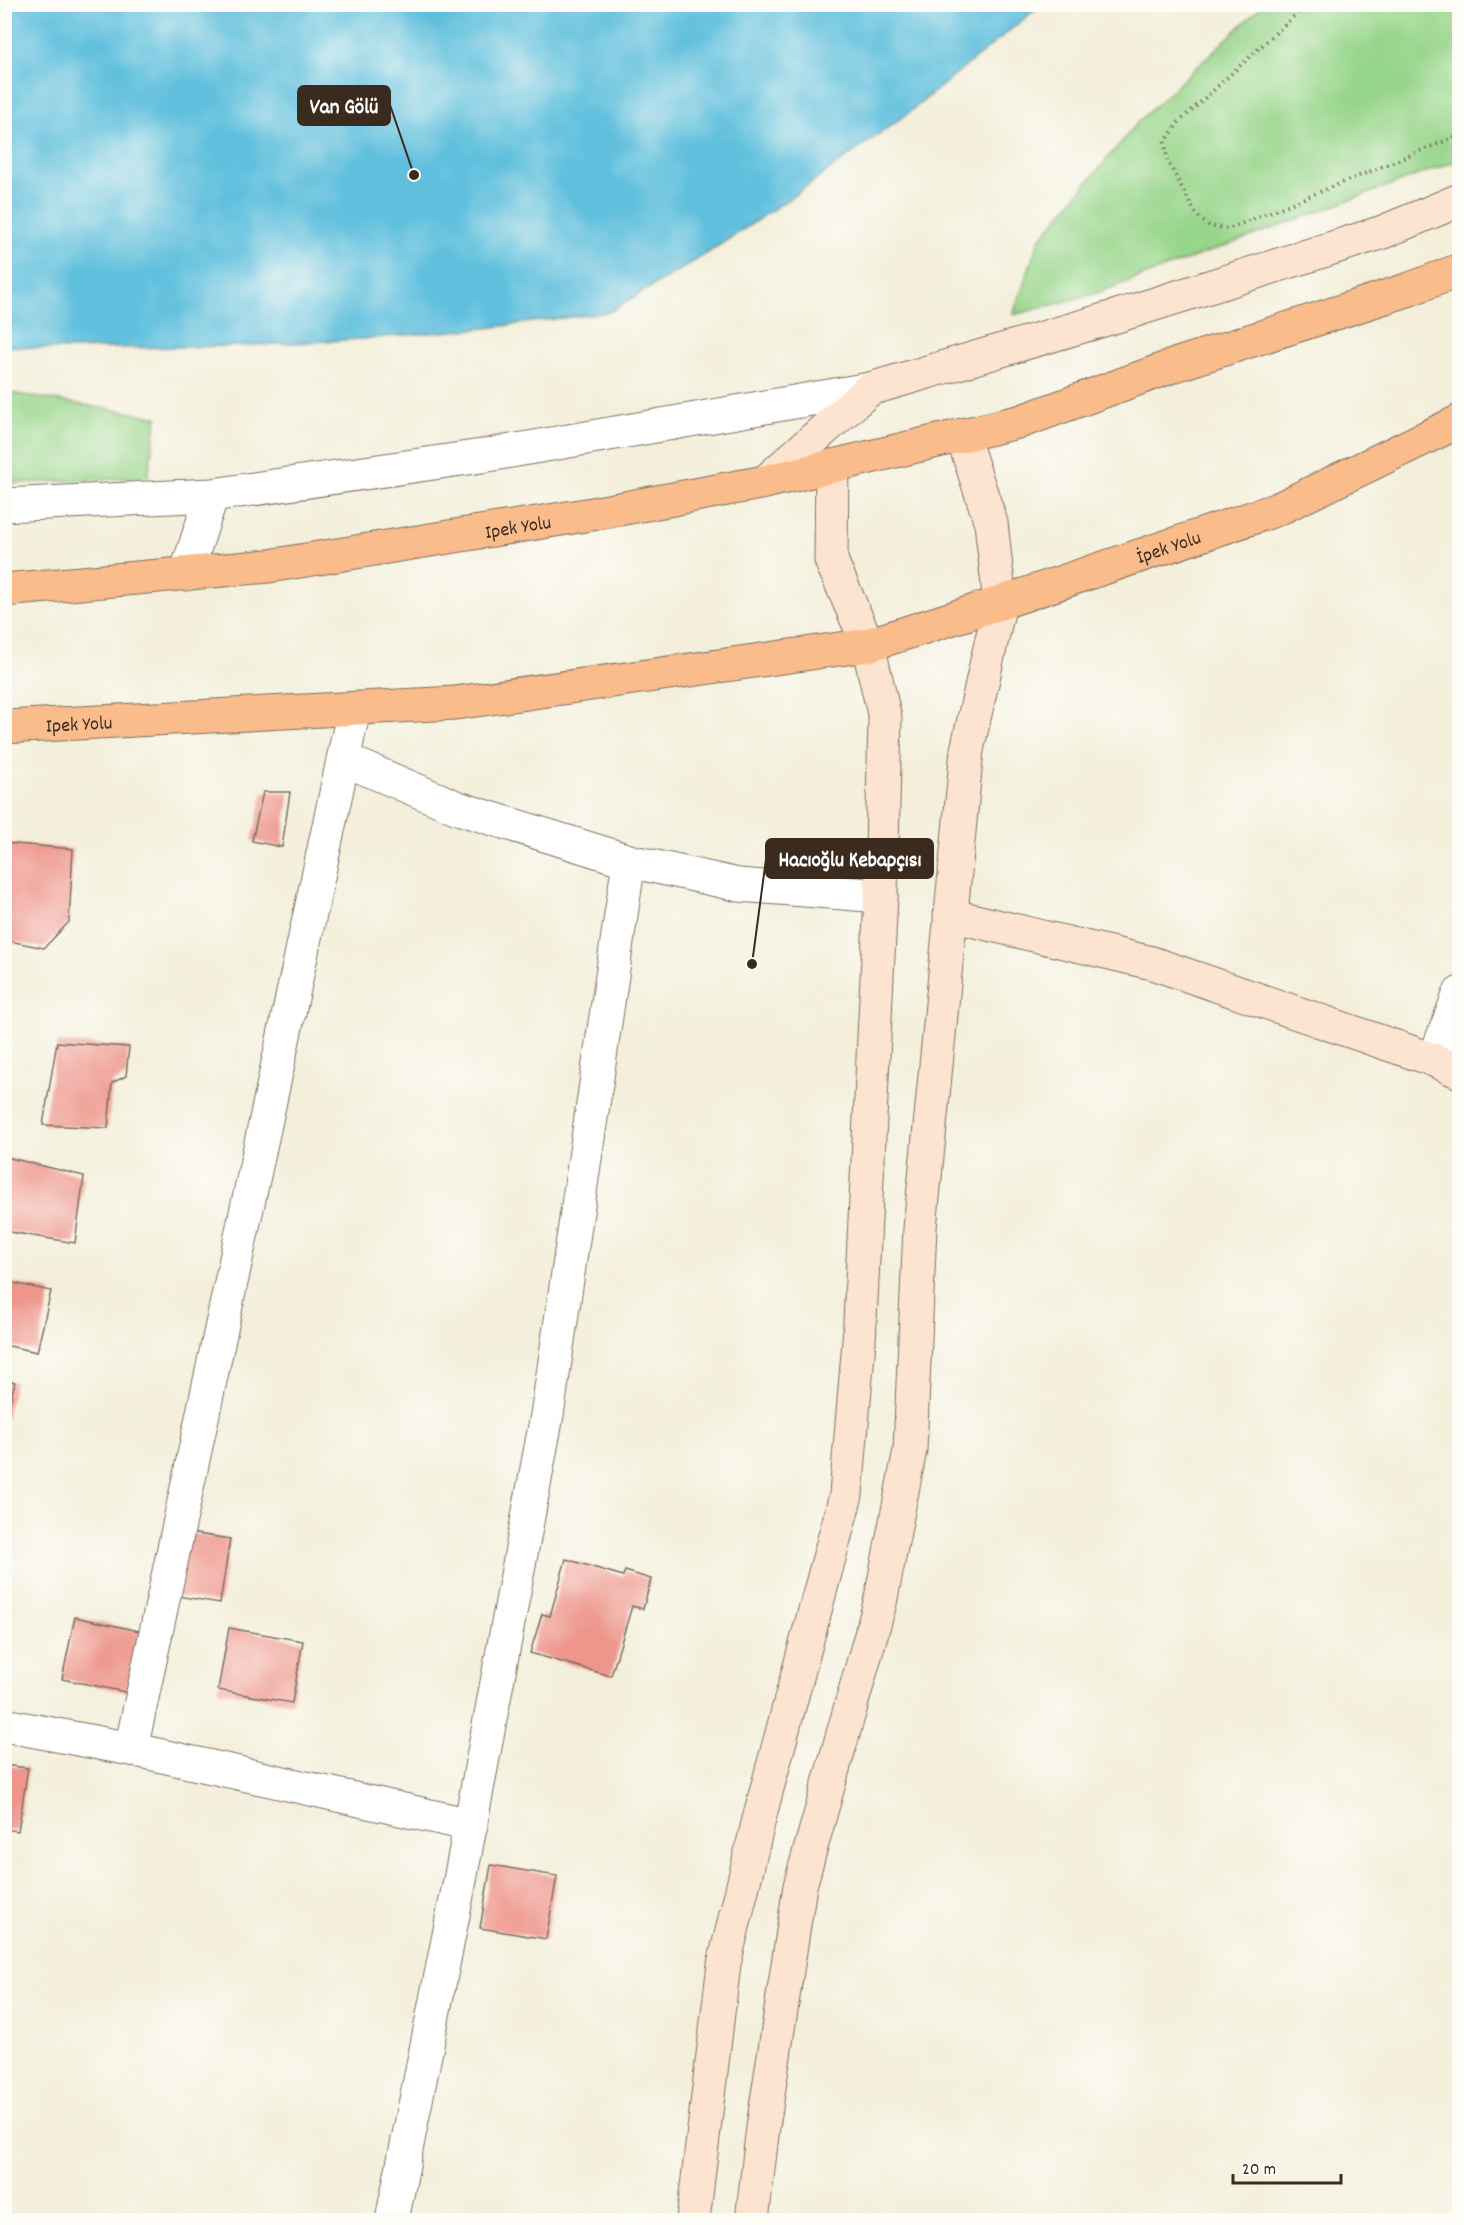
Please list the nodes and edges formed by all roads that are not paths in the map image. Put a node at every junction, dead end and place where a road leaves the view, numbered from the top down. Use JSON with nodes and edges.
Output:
{"nodes":[{"id":1,"x":1460,"y":200,"type":"edge"},
{"id":2,"x":1460,"y":270,"type":"edge"},
{"id":3,"x":870,"y":389,"type":"junction"},
{"id":4,"x":1460,"y":421,"type":"edge"},
{"id":5,"x":962,"y":435,"type":"junction"},
{"id":6,"x":832,"y":466,"type":"junction"},
{"id":7,"x":765,"y":482,"type":"junction"},
{"id":8,"x":212,"y":495,"type":"junction"},
{"id":9,"x":4,"y":505,"type":"edge"},
{"id":10,"x":186,"y":574,"type":"junction"},
{"id":11,"x":4,"y":590,"type":"edge"},
{"id":12,"x":1000,"y":603,"type":"junction"},
{"id":13,"x":868,"y":645,"type":"junction"},
{"id":14,"x":354,"y":709,"type":"junction"},
{"id":15,"x":4,"y":727,"type":"edge"},
{"id":16,"x":343,"y":759,"type":"junction"},
{"id":17,"x":629,"y":861,"type":"junction"},
{"id":18,"x":881,"y":896,"type":"junction"},
{"id":19,"x":950,"y":915,"type":"junction"},
{"id":20,"x":1460,"y":993,"type":"edge"},
{"id":21,"x":1447,"y":1066,"type":"edge"},
{"id":22,"x":4,"y":1725,"type":"edge"},
{"id":23,"x":131,"y":1749,"type":"junction"},
{"id":24,"x":471,"y":1825,"type":"junction"},
{"id":25,"x":392,"y":2220,"type":"edge"},
{"id":26,"x":693,"y":2220,"type":"edge"},
{"id":27,"x":752,"y":2220,"type":"edge"}],
"edges":[{"from":1,"to":3,"type":"main road"},
{"from":2,"to":5,"type":"highway","name":"Ipek Yolu"},
{"from":3,"to":7,"type":"main road"},
{"from":3,"to":8,"type":"street"},
{"from":4,"to":12,"type":"highway","name":"İpek Yolu"},
{"from":5,"to":6,"type":"highway","name":"Ipek Yolu"},
{"from":5,"to":12,"type":"main road"},
{"from":6,"to":7,"type":"highway","name":"Ipek Yolu"},
{"from":6,"to":13,"type":"main road"},
{"from":7,"to":10,"type":"highway","name":"Ipek Yolu"},
{"from":8,"to":9,"type":"street"},
{"from":8,"to":10,"type":"street"},
{"from":10,"to":11,"type":"highway","name":"Ipek Yolu"},
{"from":12,"to":13,"type":"highway","name":"İpek Yolu"},
{"from":12,"to":19,"type":"main road"},
{"from":13,"to":14,"type":"highway","name":"Ipek Yolu"},
{"from":13,"to":18,"type":"main road"},
{"from":14,"to":15,"type":"highway","name":"Ipek Yolu"},
{"from":14,"to":16,"type":"street"},
{"from":16,"to":17,"type":"street"},
{"from":16,"to":23,"type":"street"},
{"from":17,"to":18,"type":"street"},
{"from":17,"to":24,"type":"street"},
{"from":18,"to":26,"type":"main road"},
{"from":19,"to":21,"type":"main road"},
{"from":19,"to":27,"type":"main road"},
{"from":20,"to":21,"type":"street"},
{"from":22,"to":23,"type":"street"},
{"from":23,"to":24,"type":"street"},
{"from":24,"to":25,"type":"street"}]}
